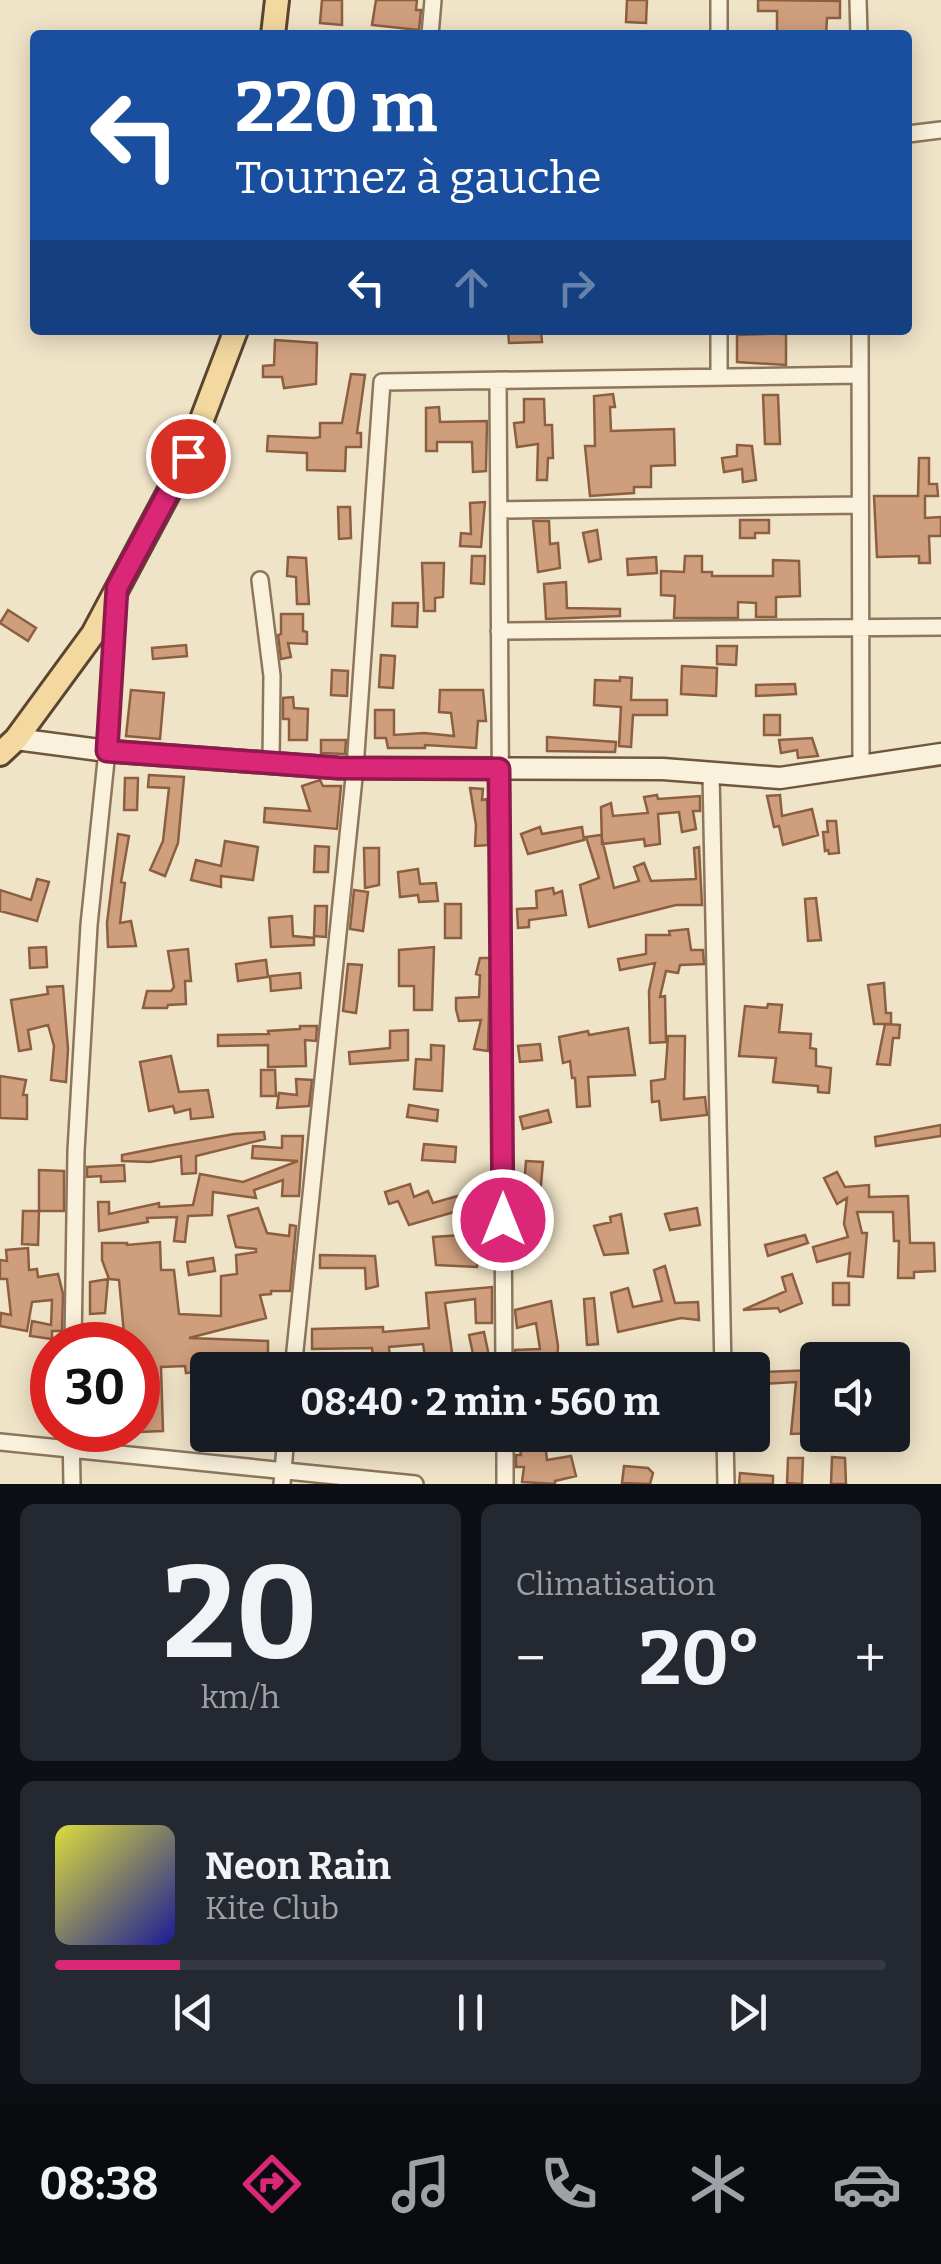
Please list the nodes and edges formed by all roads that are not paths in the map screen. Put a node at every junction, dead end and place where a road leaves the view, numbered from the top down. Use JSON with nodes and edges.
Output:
{"nodes":[{"id":1,"x":276,"y":0,"type":"edge"},
{"id":2,"x":433,"y":0,"type":"edge"},
{"id":3,"x":719,"y":0,"type":"edge"},
{"id":4,"x":858,"y":0,"type":"edge"},
{"id":5,"x":274,"y":30,"type":"edge"},
{"id":6,"x":430,"y":30,"type":"edge"},
{"id":7,"x":719,"y":30,"type":"edge"},
{"id":8,"x":859,"y":30,"type":"edge"},
{"id":9,"x":941,"y":130,"type":"edge"},
{"id":10,"x":912,"y":134,"type":"edge"},
{"id":11,"x":234,"y":335,"type":"edge"},
{"id":12,"x":719,"y":335,"type":"edge"},
{"id":13,"x":860,"y":335,"type":"edge"},
{"id":14,"x":860,"y":375,"type":"junction"},
{"id":15,"x":719,"y":377,"type":"junction"},
{"id":16,"x":498,"y":380,"type":"junction"},
{"id":17,"x":860,"y":505,"type":"junction"},
{"id":18,"x":498,"y":510,"type":"junction"},
{"id":19,"x":260,"y":580,"type":"dead end"},
{"id":20,"x":117,"y":588,"type":"junction"},
{"id":21,"x":941,"y":627,"type":"edge"},
{"id":22,"x":499,"y":630,"type":"junction"},
{"id":23,"x":861,"y":630,"type":"junction"},
{"id":24,"x":8,"y":746,"type":"edge"},
{"id":25,"x":107,"y":751,"type":"junction"},
{"id":26,"x":941,"y":754,"type":"edge"},
{"id":27,"x":271,"y":763,"type":"junction"},
{"id":28,"x":862,"y":766,"type":"junction"},
{"id":29,"x":356,"y":768,"type":"junction"},
{"id":30,"x":499,"y":769,"type":"junction"},
{"id":31,"x":711,"y":773,"type":"junction"},
{"id":32,"x":73,"y":1322,"type":"edge"},
{"id":33,"x":295,"y":1352,"type":"edge"},
{"id":34,"x":504,"y":1352,"type":"edge"},
{"id":35,"x":724,"y":1352,"type":"edge"},
{"id":36,"x":0,"y":1442,"type":"edge"},
{"id":37,"x":30,"y":1445,"type":"edge"},
{"id":38,"x":71,"y":1452,"type":"edge"},
{"id":39,"x":94,"y":1452,"type":"edge"},
{"id":40,"x":284,"y":1452,"type":"edge"},
{"id":41,"x":505,"y":1452,"type":"edge"},
{"id":42,"x":725,"y":1452,"type":"edge"},
{"id":43,"x":282,"y":1477,"type":"edge"},
{"id":44,"x":72,"y":1484,"type":"edge"},
{"id":45,"x":415,"y":1484,"type":"edge"},
{"id":46,"x":505,"y":1484,"type":"edge"},
{"id":47,"x":726,"y":1484,"type":"edge"}],
"edges":[{"from":1,"to":5,"type":"main road"},
{"from":2,"to":6,"type":"street"},
{"from":3,"to":7,"type":"street"},
{"from":4,"to":8,"type":"street"},
{"from":9,"to":10,"type":"street"},
{"from":11,"to":20,"type":"main road"},
{"from":12,"to":15,"type":"street"},
{"from":13,"to":14,"type":"street"},
{"from":14,"to":15,"type":"street"},
{"from":14,"to":17,"type":"street"},
{"from":15,"to":16,"type":"street"},
{"from":16,"to":18,"type":"street"},
{"from":16,"to":29,"type":"street"},
{"from":17,"to":18,"type":"street"},
{"from":17,"to":23,"type":"street"},
{"from":18,"to":22,"type":"street"},
{"from":19,"to":27,"type":"street"},
{"from":20,"to":24,"type":"main road"},
{"from":20,"to":25,"type":"street"},
{"from":21,"to":23,"type":"street"},
{"from":22,"to":23,"type":"street"},
{"from":22,"to":30,"type":"street"},
{"from":23,"to":28,"type":"street"},
{"from":24,"to":25,"type":"street"},
{"from":25,"to":27,"type":"street"},
{"from":25,"to":32,"type":"street"},
{"from":26,"to":28,"type":"street"},
{"from":27,"to":29,"type":"street"},
{"from":28,"to":31,"type":"street"},
{"from":29,"to":30,"type":"street"},
{"from":29,"to":33,"type":"street"},
{"from":30,"to":31,"type":"street"},
{"from":30,"to":34,"type":"street"},
{"from":31,"to":35,"type":"street"},
{"from":36,"to":37,"type":"street"},
{"from":38,"to":44,"type":"street"},
{"from":39,"to":43,"type":"street"},
{"from":40,"to":43,"type":"street"},
{"from":41,"to":46,"type":"street"},
{"from":42,"to":47,"type":"street"},
{"from":43,"to":45,"type":"street"}]}
